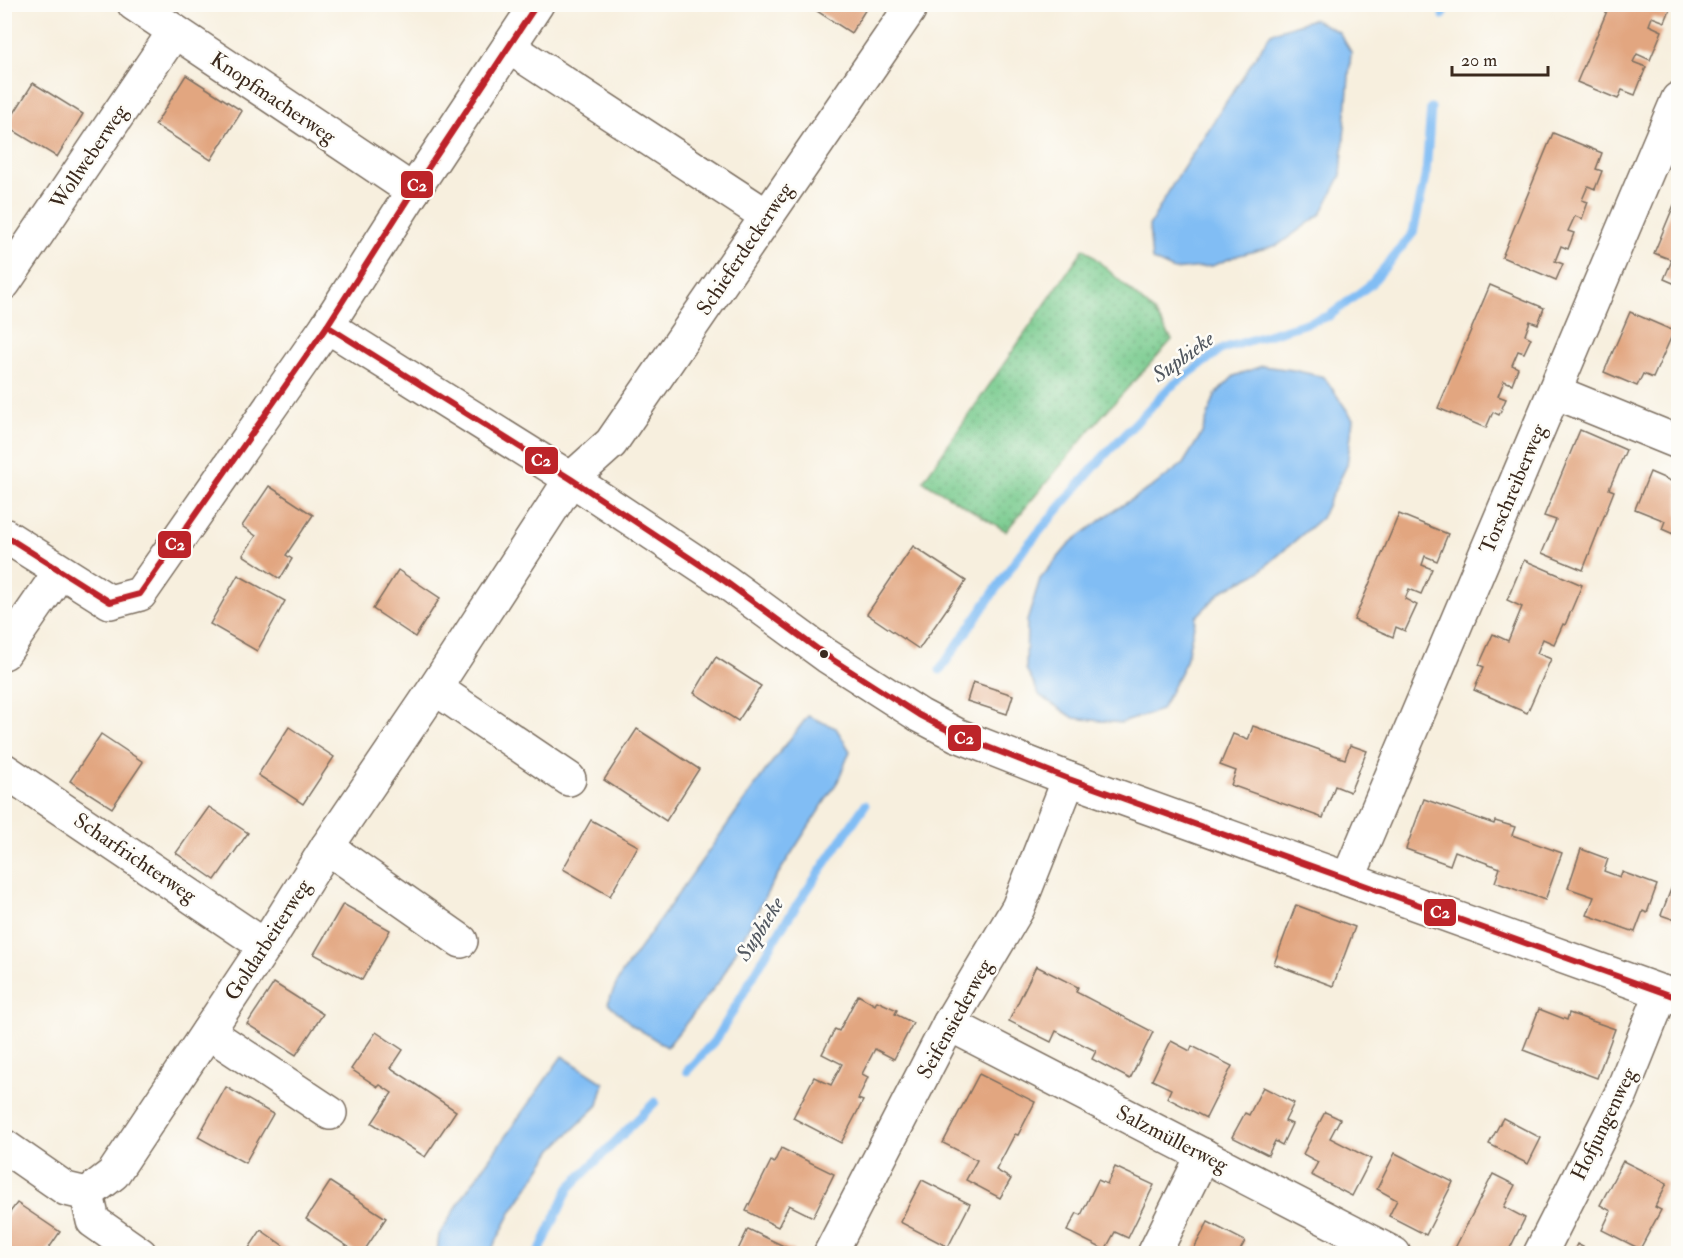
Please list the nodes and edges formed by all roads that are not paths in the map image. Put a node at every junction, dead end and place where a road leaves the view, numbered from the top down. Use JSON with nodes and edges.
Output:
{"nodes":[{"id":1,"x":134,"y":4,"type":"edge"},
{"id":2,"x":537,"y":4,"type":"edge"},
{"id":3,"x":909,"y":10,"type":"dead end"},
{"id":4,"x":174,"y":32,"type":"junction"},
{"id":5,"x":509,"y":47,"type":"junction"},
{"id":6,"x":1678,"y":99,"type":"edge"},
{"id":7,"x":413,"y":191,"type":"junction"},
{"id":8,"x":766,"y":216,"type":"junction"},
{"id":9,"x":4,"y":283,"type":"edge"},
{"id":10,"x":327,"y":326,"type":"junction"},
{"id":11,"x":1555,"y":392,"type":"junction"},
{"id":12,"x":1678,"y":442,"type":"edge"},
{"id":13,"x":571,"y":479,"type":"junction"},
{"id":14,"x":4,"y":535,"type":"edge"},
{"id":15,"x":60,"y":572,"type":"junction"},
{"id":16,"x":4,"y":653,"type":"edge"},
{"id":17,"x":435,"y":688,"type":"junction"},
{"id":18,"x":4,"y":771,"type":"edge"},
{"id":19,"x":569,"y":779,"type":"dead end"},
{"id":20,"x":1069,"y":779,"type":"junction"},
{"id":21,"x":327,"y":847,"type":"junction"},
{"id":22,"x":1348,"y":879,"type":"junction"},
{"id":23,"x":461,"y":941,"type":"dead end"},
{"id":24,"x":265,"y":946,"type":"junction"},
{"id":25,"x":1670,"y":995,"type":"edge"},
{"id":26,"x":949,"y":1024,"type":"junction"},
{"id":27,"x":208,"y":1032,"type":"junction"},
{"id":28,"x":330,"y":1113,"type":"dead end"},
{"id":29,"x":4,"y":1146,"type":"edge"},
{"id":30,"x":1203,"y":1155,"type":"junction"},
{"id":31,"x":87,"y":1194,"type":"junction"},
{"id":32,"x":140,"y":1254,"type":"edge"},
{"id":33,"x":830,"y":1254,"type":"edge"},
{"id":34,"x":1154,"y":1254,"type":"edge"},
{"id":35,"x":1394,"y":1254,"type":"edge"},
{"id":36,"x":1540,"y":1254,"type":"edge"}],
"edges":[{"from":1,"to":4,"type":"street","name":"Knopfmacherweg"},
{"from":2,"to":5,"type":"street"},
{"from":3,"to":8,"type":"street","name":"Schieferdeckerweg"},
{"from":4,"to":7,"type":"street","name":"Knopfmacherweg"},
{"from":4,"to":9,"type":"street","name":"Wollweberweg"},
{"from":5,"to":7,"type":"street"},
{"from":5,"to":8,"type":"street"},
{"from":6,"to":11,"type":"street","name":"Torschreiberweg"},
{"from":7,"to":10,"type":"street"},
{"from":8,"to":13,"type":"street","name":"Schieferdeckerweg"},
{"from":10,"to":13,"type":"street"},
{"from":10,"to":15,"type":"street"},
{"from":11,"to":12,"type":"street"},
{"from":11,"to":22,"type":"street","name":"Torschreiberweg"},
{"from":13,"to":17,"type":"street","name":"Goldarbeiterweg"},
{"from":13,"to":20,"type":"street"},
{"from":14,"to":15,"type":"street"},
{"from":15,"to":16,"type":"street"},
{"from":17,"to":19,"type":"street"},
{"from":17,"to":21,"type":"street","name":"Goldarbeiterweg"},
{"from":18,"to":24,"type":"street","name":"Scharfrichterweg"},
{"from":20,"to":22,"type":"street"},
{"from":20,"to":26,"type":"street","name":"Seifensiederweg"},
{"from":21,"to":23,"type":"street"},
{"from":21,"to":24,"type":"street","name":"Goldarbeiterweg"},
{"from":22,"to":25,"type":"street"},
{"from":24,"to":27,"type":"street","name":"Goldarbeiterweg"},
{"from":25,"to":36,"type":"street","name":"Hofjungenweg"},
{"from":26,"to":30,"type":"street","name":"Salzmüllerweg"},
{"from":26,"to":33,"type":"street","name":"Seifensiederweg"},
{"from":27,"to":28,"type":"street"},
{"from":27,"to":31,"type":"street","name":"Goldarbeiterweg"},
{"from":29,"to":31,"type":"street"},
{"from":30,"to":34,"type":"street"},
{"from":30,"to":35,"type":"street","name":"Salzmüllerweg"},
{"from":31,"to":32,"type":"street"}]}
